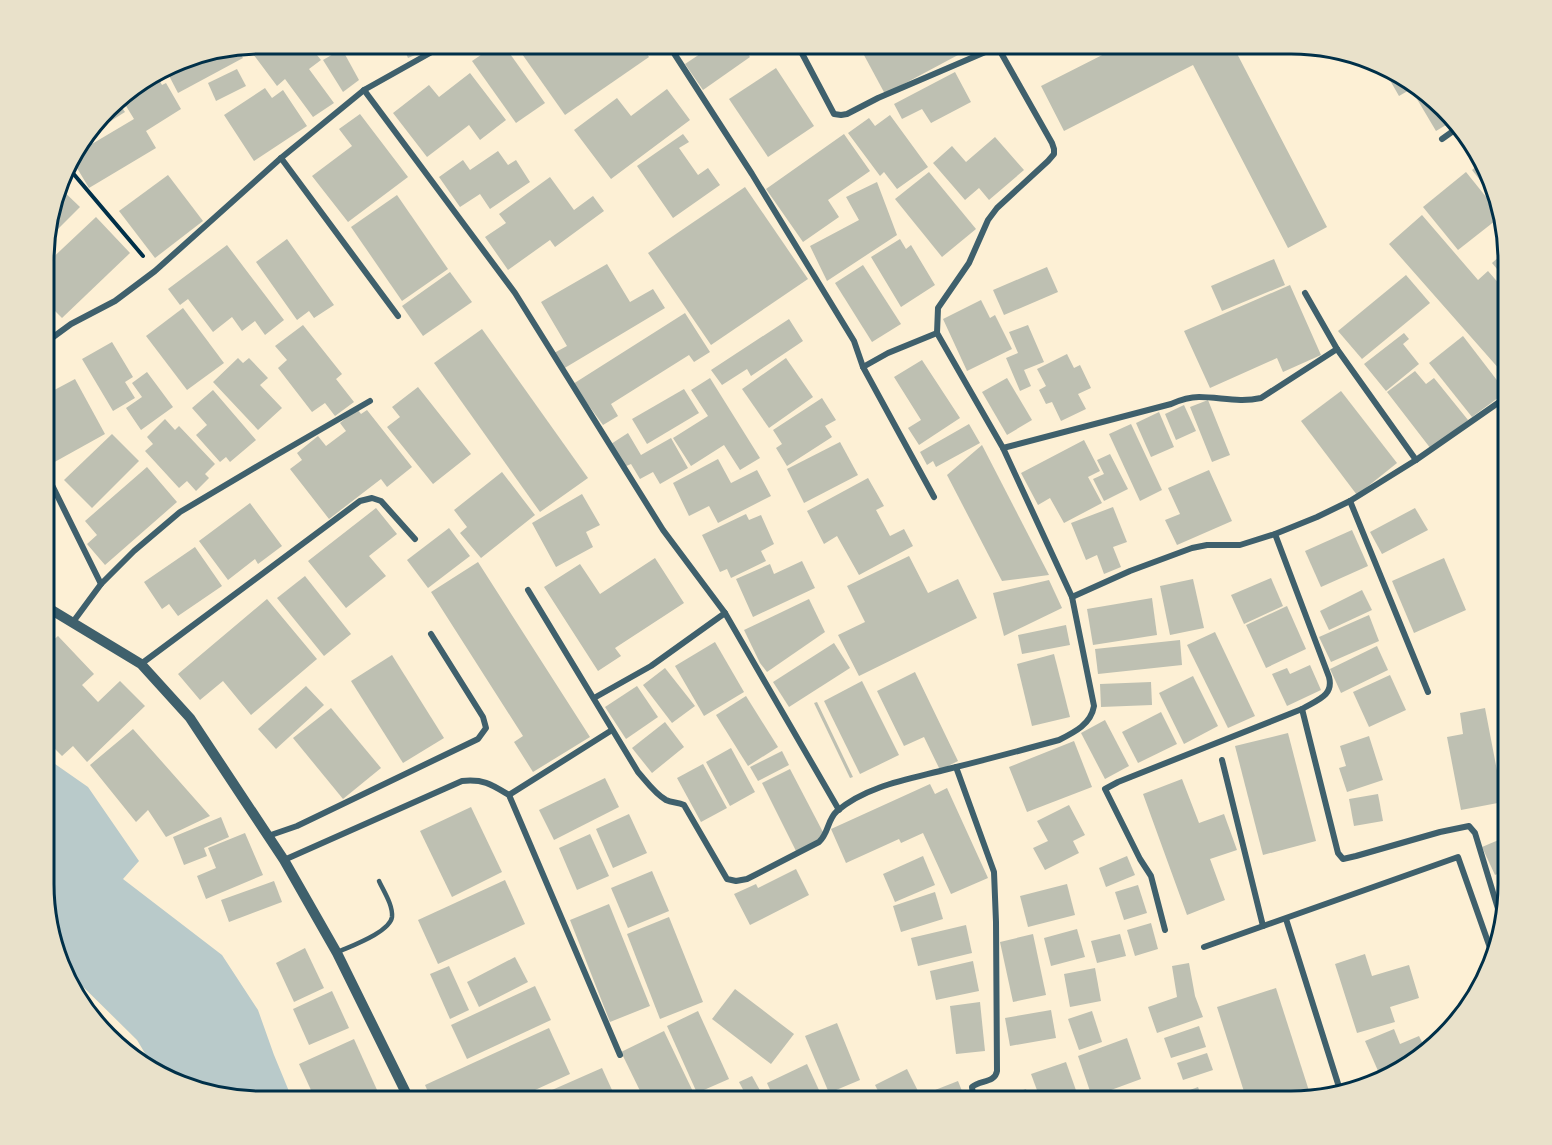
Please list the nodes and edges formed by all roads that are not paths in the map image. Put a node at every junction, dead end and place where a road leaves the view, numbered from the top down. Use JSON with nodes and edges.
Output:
{"nodes":[{"id":1,"x":428,"y":54,"type":"edge"},
{"id":2,"x":674,"y":54,"type":"edge"},
{"id":3,"x":801,"y":54,"type":"edge"},
{"id":4,"x":978,"y":54,"type":"edge"},
{"id":5,"x":1004,"y":54,"type":"edge"},
{"id":6,"x":364,"y":90,"type":"junction"},
{"id":7,"x":1452,"y":132,"type":"edge"},
{"id":8,"x":1442,"y":139,"type":"dead end"},
{"id":9,"x":281,"y":158,"type":"junction"},
{"id":10,"x":1305,"y":293,"type":"dead end"},
{"id":11,"x":398,"y":316,"type":"dead end"},
{"id":12,"x":937,"y":333,"type":"junction"},
{"id":13,"x":54,"y":336,"type":"edge"},
{"id":14,"x":1337,"y":349,"type":"junction"},
{"id":15,"x":863,"y":367,"type":"junction"},
{"id":16,"x":370,"y":401,"type":"dead end"},
{"id":17,"x":1498,"y":403,"type":"edge"},
{"id":18,"x":1003,"y":448,"type":"junction"},
{"id":19,"x":1416,"y":460,"type":"junction"},
{"id":20,"x":54,"y":489,"type":"edge"},
{"id":21,"x":934,"y":496,"type":"dead end"},
{"id":22,"x":1350,"y":501,"type":"junction"},
{"id":23,"x":1275,"y":534,"type":"junction"},
{"id":24,"x":415,"y":539,"type":"dead end"},
{"id":25,"x":101,"y":584,"type":"junction"},
{"id":26,"x":528,"y":590,"type":"dead end"},
{"id":27,"x":1072,"y":597,"type":"junction"},
{"id":28,"x":54,"y":611,"type":"edge"},
{"id":29,"x":725,"y":613,"type":"junction"},
{"id":30,"x":73,"y":621,"type":"junction"},
{"id":31,"x":431,"y":634,"type":"dead end"},
{"id":32,"x":141,"y":664,"type":"junction"},
{"id":33,"x":1428,"y":692,"type":"dead end"},
{"id":34,"x":594,"y":698,"type":"junction"},
{"id":35,"x":1302,"y":709,"type":"junction"},
{"id":36,"x":612,"y":730,"type":"junction"},
{"id":37,"x":1222,"y":760,"type":"dead end"},
{"id":38,"x":956,"y":767,"type":"junction"},
{"id":39,"x":509,"y":795,"type":"junction"},
{"id":40,"x":839,"y":810,"type":"junction"},
{"id":41,"x":268,"y":836,"type":"junction"},
{"id":42,"x":284,"y":860,"type":"junction"},
{"id":43,"x":379,"y":881,"type":"dead end"},
{"id":44,"x":1497,"y":905,"type":"edge"},
{"id":45,"x":1286,"y":919,"type":"junction"},
{"id":46,"x":1263,"y":926,"type":"junction"},
{"id":47,"x":1165,"y":930,"type":"dead end"},
{"id":48,"x":1489,"y":944,"type":"edge"},
{"id":49,"x":1204,"y":947,"type":"dead end"},
{"id":50,"x":337,"y":953,"type":"junction"},
{"id":51,"x":620,"y":1054,"type":"dead end"},
{"id":52,"x":1338,"y":1085,"type":"edge"},
{"id":53,"x":405,"y":1091,"type":"edge"},
{"id":54,"x":973,"y":1091,"type":"edge"}],
"edges":[{"from":1,"to":6,"type":"street"},
{"from":2,"to":15,"type":"street"},
{"from":3,"to":4,"type":"street"},
{"from":5,"to":12,"type":"street"},
{"from":6,"to":9,"type":"street"},
{"from":6,"to":29,"type":"street"},
{"from":7,"to":8,"type":"street"},
{"from":9,"to":11,"type":"street"},
{"from":9,"to":13,"type":"street"},
{"from":10,"to":14,"type":"street"},
{"from":12,"to":15,"type":"street"},
{"from":12,"to":18,"type":"street"},
{"from":14,"to":18,"type":"street"},
{"from":14,"to":19,"type":"street"},
{"from":15,"to":21,"type":"street"},
{"from":16,"to":25,"type":"street"},
{"from":17,"to":19,"type":"street"},
{"from":18,"to":27,"type":"street"},
{"from":19,"to":22,"type":"street"},
{"from":20,"to":25,"type":"street"},
{"from":22,"to":23,"type":"street"},
{"from":22,"to":33,"type":"street"},
{"from":23,"to":27,"type":"street"},
{"from":23,"to":35,"type":"street"},
{"from":24,"to":32,"type":"street"},
{"from":25,"to":30,"type":"street"},
{"from":26,"to":34,"type":"street"},
{"from":27,"to":38,"type":"street"},
{"from":28,"to":30,"type":"street"},
{"from":29,"to":34,"type":"street"},
{"from":29,"to":40,"type":"street"},
{"from":30,"to":32,"type":"street"},
{"from":31,"to":41,"type":"street"},
{"from":32,"to":41,"type":"street"},
{"from":34,"to":36,"type":"street"},
{"from":35,"to":44,"type":"street"},
{"from":35,"to":47,"type":"street"},
{"from":36,"to":39,"type":"street"},
{"from":36,"to":40,"type":"street"},
{"from":37,"to":46,"type":"street"},
{"from":38,"to":40,"type":"street"},
{"from":38,"to":54,"type":"street"},
{"from":39,"to":42,"type":"street"},
{"from":39,"to":51,"type":"street"},
{"from":41,"to":42,"type":"street"},
{"from":42,"to":50,"type":"street"},
{"from":43,"to":50,"type":"lane"},
{"from":45,"to":46,"type":"street"},
{"from":45,"to":48,"type":"street"},
{"from":45,"to":52,"type":"street"},
{"from":46,"to":49,"type":"street"},
{"from":50,"to":53,"type":"street"}]}
